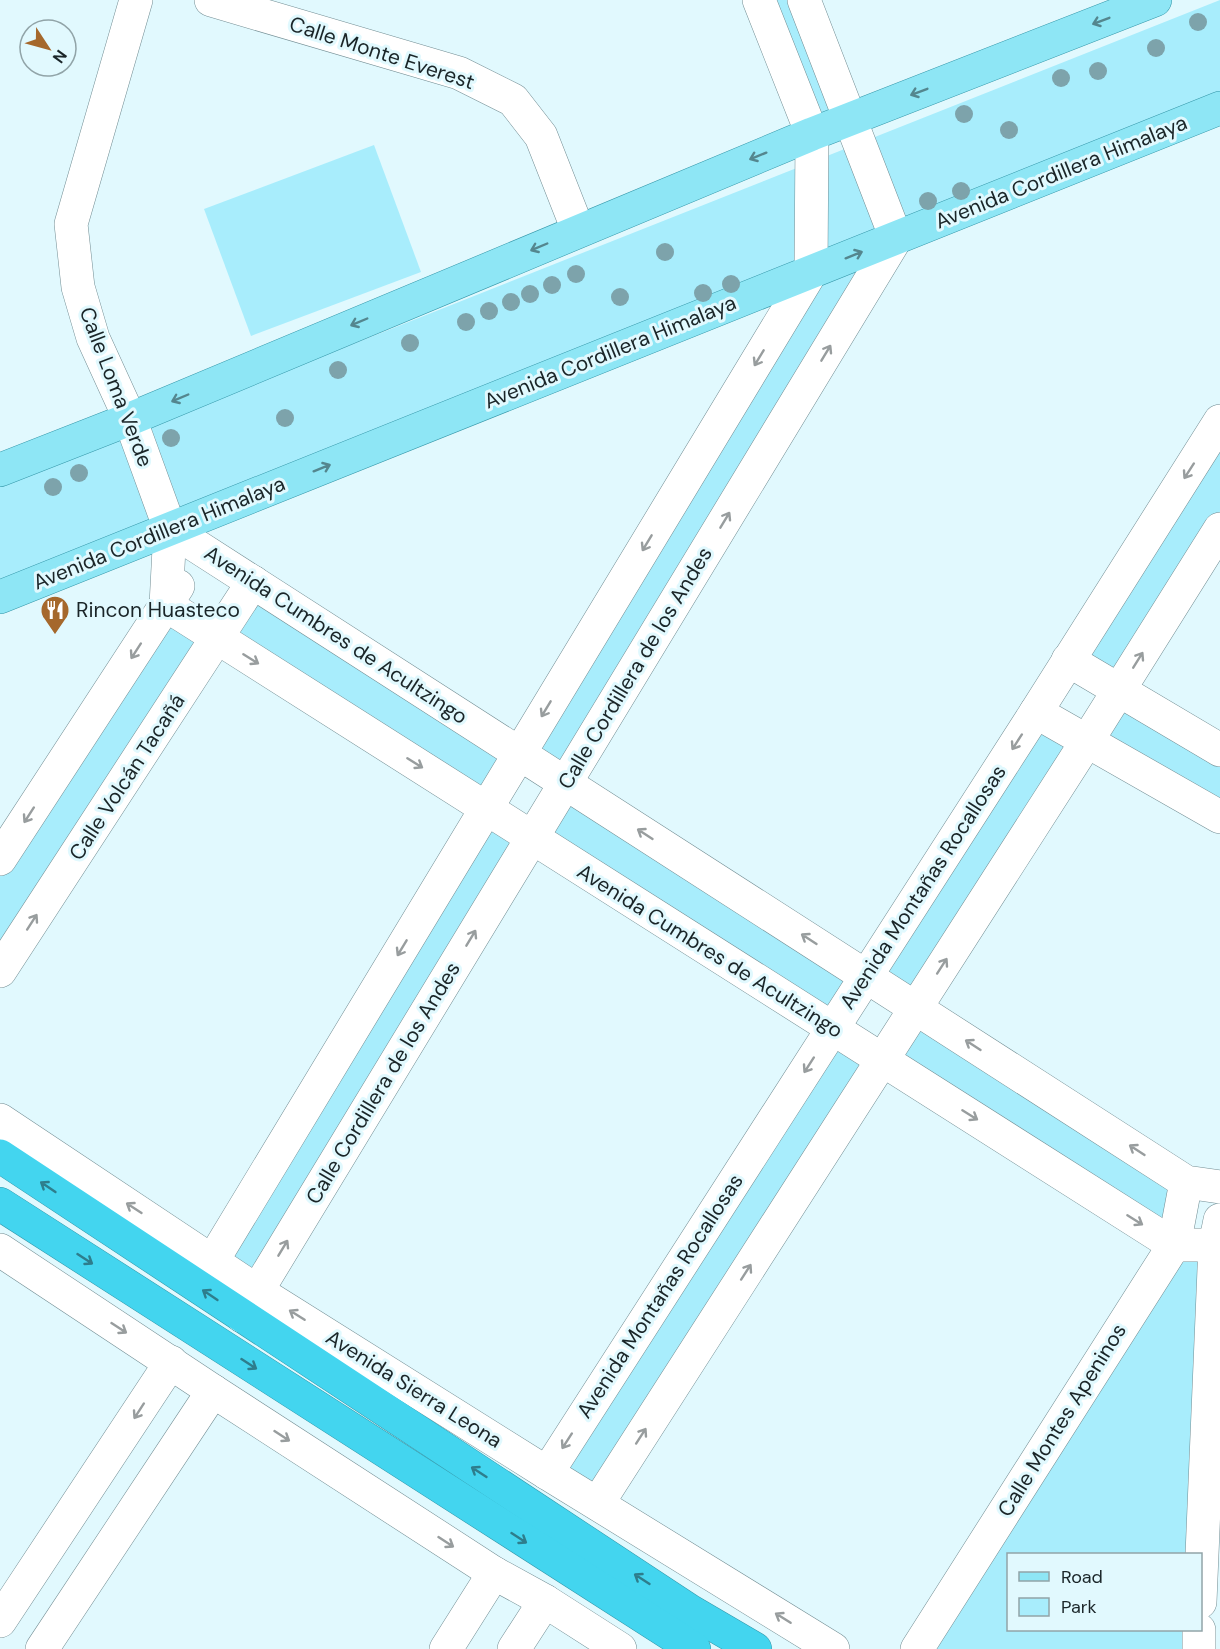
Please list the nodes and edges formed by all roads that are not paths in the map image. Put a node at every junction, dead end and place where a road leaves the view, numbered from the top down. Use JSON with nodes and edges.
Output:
{"nodes":[{"id":1,"x":136,"y":0,"type":"edge"},
{"id":2,"x":211,"y":0,"type":"edge"},
{"id":3,"x":759,"y":0,"type":"edge"},
{"id":4,"x":804,"y":0,"type":"edge"},
{"id":5,"x":1155,"y":0,"type":"edge"},
{"id":6,"x":1220,"y":108,"type":"edge"},
{"id":7,"x":850,"y":120,"type":"junction"},
{"id":8,"x":812,"y":134,"type":"junction"},
{"id":9,"x":578,"y":230,"type":"junction"},
{"id":10,"x":896,"y":238,"type":"junction"},
{"id":11,"x":811,"y":272,"type":"junction"},
{"id":12,"x":130,"y":419,"type":"junction"},
{"id":13,"x":1220,"y":422,"type":"edge"},
{"id":14,"x":0,"y":470,"type":"edge"},
{"id":15,"x":170,"y":529,"type":"junction"},
{"id":16,"x":1220,"y":530,"type":"edge"},
{"id":17,"x":202,"y":549,"type":"junction"},
{"id":18,"x":253,"y":582,"type":"junction"},
{"id":19,"x":0,"y":597,"type":"edge"},
{"id":20,"x":166,"y":605,"type":"junction"},
{"id":21,"x":217,"y":638,"type":"junction"},
{"id":22,"x":1068,"y":660,"type":"junction"},
{"id":23,"x":1119,"y":692,"type":"junction"},
{"id":24,"x":1036,"y":712,"type":"junction"},
{"id":25,"x":1087,"y":741,"type":"junction"},
{"id":26,"x":1220,"y":750,"type":"edge"},
{"id":27,"x":519,"y":753,"type":"junction"},
{"id":28,"x":566,"y":783,"type":"junction"},
{"id":29,"x":486,"y":808,"type":"junction"},
{"id":30,"x":1220,"y":817,"type":"edge"},
{"id":31,"x":532,"y":838,"type":"junction"},
{"id":32,"x":0,"y":859,"type":"edge"},
{"id":33,"x":0,"y":971,"type":"edge"},
{"id":34,"x":866,"y":976,"type":"junction"},
{"id":35,"x":915,"y":1008,"type":"junction"},
{"id":36,"x":832,"y":1028,"type":"junction"},
{"id":37,"x":882,"y":1060,"type":"junction"},
{"id":38,"x":0,"y":1120,"type":"edge"},
{"id":39,"x":0,"y":1156,"type":"edge"},
{"id":40,"x":1186,"y":1182,"type":"junction"},
{"id":41,"x":1220,"y":1187,"type":"edge"},
{"id":42,"x":0,"y":1204,"type":"edge"},
{"id":43,"x":1218,"y":1237,"type":"edge"},
{"id":44,"x":1174,"y":1245,"type":"junction"},
{"id":45,"x":0,"y":1250,"type":"edge"},
{"id":46,"x":213,"y":1260,"type":"junction"},
{"id":47,"x":250,"y":1303,"type":"junction"},
{"id":48,"x":171,"y":1362,"type":"junction"},
{"id":49,"x":213,"y":1391,"type":"junction"},
{"id":50,"x":547,"y":1473,"type":"junction"},
{"id":51,"x":598,"y":1503,"type":"junction"},
{"id":52,"x":1202,"y":1561,"type":"edge"},
{"id":53,"x":494,"y":1573,"type":"junction"},
{"id":54,"x":545,"y":1601,"type":"junction"},
{"id":55,"x":0,"y":1621,"type":"edge"},
{"id":56,"x":1199,"y":1631,"type":"edge"},
{"id":57,"x":686,"y":1645,"type":"edge"},
{"id":58,"x":42,"y":1649,"type":"edge"},
{"id":59,"x":446,"y":1649,"type":"edge"},
{"id":60,"x":514,"y":1649,"type":"edge"},
{"id":61,"x":620,"y":1649,"type":"edge"},
{"id":62,"x":755,"y":1649,"type":"edge"},
{"id":63,"x":833,"y":1649,"type":"edge"},
{"id":64,"x":917,"y":1649,"type":"edge"},
{"id":65,"x":1198,"y":1649,"type":"edge"}],
"edges":[{"from":1,"to":12,"type":"street","name":"Calle Loma Verde"},
{"from":2,"to":9,"type":"street","name":"Calle Monte Everest"},
{"from":3,"to":8,"type":"street"},
{"from":4,"to":7,"type":"street"},
{"from":5,"to":7,"type":"main road","one_way":true},
{"from":6,"to":10,"type":"main road","name":"Avenida Cordillera Himalaya"},
{"from":7,"to":8,"type":"main road"},
{"from":7,"to":10,"type":"street"},
{"from":8,"to":9,"type":"main road","one_way":true},
{"from":8,"to":11,"type":"street"},
{"from":9,"to":12,"type":"main road","one_way":true},
{"from":11,"to":10,"type":"main road","name":"Avenida Cordillera Himalaya","one_way":true},
{"from":28,"to":10,"type":"street","name":"Calle Cordillera de los Andes","one_way":true},
{"from":15,"to":11,"type":"main road","name":"Avenida Cordillera Himalaya","one_way":true},
{"from":11,"to":27,"type":"street","one_way":true},
{"from":12,"to":14,"type":"main road"},
{"from":12,"to":15,"type":"street","name":"Calle Loma Verde"},
{"from":13,"to":22,"type":"street","name":"Avenida Montañas Rocallosas","one_way":true},
{"from":15,"to":17,"type":"street","name":"Avenida Cumbres de Acultzingo"},
{"from":15,"to":19,"type":"main road","name":"Avenida Cordillera Himalaya"},
{"from":15,"to":20,"type":"street","name":"Avenida Cumbres de Acultzingo"},
{"from":23,"to":16,"type":"street","one_way":true},
{"from":17,"to":18,"type":"street","name":"Avenida Cumbres de Acultzingo"},
{"from":17,"to":20,"type":"street"},
{"from":18,"to":21,"type":"street","name":"Calle Volcán Tacañá"},
{"from":18,"to":27,"type":"street","name":"Avenida Cumbres de Acultzingo"},
{"from":20,"to":21,"type":"street","name":"Avenida Cumbres de Acultzingo"},
{"from":20,"to":32,"type":"street","one_way":true},
{"from":21,"to":29,"type":"street","name":"Avenida Cumbres de Acultzingo","one_way":true},
{"from":33,"to":21,"type":"street","name":"Calle Volcán Tacañá","one_way":true},
{"from":22,"to":23,"type":"street"},
{"from":22,"to":24,"type":"street","name":"Avenida Montañas Rocallosas"},
{"from":23,"to":25,"type":"street"},
{"from":23,"to":26,"type":"street"},
{"from":24,"to":25,"type":"street"},
{"from":24,"to":34,"type":"street","name":"Avenida Montañas Rocallosas","one_way":true},
{"from":25,"to":30,"type":"street"},
{"from":35,"to":25,"type":"street","one_way":true},
{"from":27,"to":28,"type":"street","name":"Avenida Cumbres de Acultzingo"},
{"from":27,"to":29,"type":"street"},
{"from":28,"to":31,"type":"street","name":"Calle Cordillera de los Andes"},
{"from":34,"to":28,"type":"street","name":"Avenida Cumbres de Acultzingo","one_way":true},
{"from":29,"to":31,"type":"street","name":"Avenida Cumbres de Acultzingo"},
{"from":29,"to":46,"type":"street","one_way":true},
{"from":31,"to":36,"type":"street","name":"Avenida Cumbres de Acultzingo"},
{"from":47,"to":31,"type":"street","name":"Calle Cordillera de los Andes","one_way":true},
{"from":34,"to":35,"type":"street","name":"Avenida Cumbres de Acultzingo"},
{"from":34,"to":36,"type":"street","name":"Avenida Montañas Rocallosas"},
{"from":35,"to":37,"type":"street"},
{"from":40,"to":35,"type":"street","name":"Avenida Cumbres de Acultzingo","one_way":true},
{"from":36,"to":37,"type":"street","name":"Avenida Cumbres de Acultzingo"},
{"from":36,"to":50,"type":"street","name":"Avenida Montañas Rocallosas","one_way":true},
{"from":37,"to":44,"type":"street","name":"Avenida Cumbres de Acultzingo","one_way":true},
{"from":51,"to":37,"type":"street","one_way":true},
{"from":46,"to":38,"type":"street","name":"Avenida Sierra Leona","one_way":true},
{"from":47,"to":39,"type":"highway","name":"Avenida Sierra Leona","one_way":true},
{"from":40,"to":41,"type":"street","name":"Avenida Cumbres de Acultzingo"},
{"from":40,"to":44,"type":"street","name":"Calle Montes Apeninos"},
{"from":42,"to":57,"type":"highway","one_way":true},
{"from":43,"to":44,"type":"street"},
{"from":43,"to":52,"type":"street"},
{"from":44,"to":64,"type":"street","name":"Calle Montes Apeninos"},
{"from":45,"to":48,"type":"street","one_way":true},
{"from":46,"to":47,"type":"street","name":"Avenida Sierra Leona"},
{"from":50,"to":47,"type":"street","name":"Avenida Sierra Leona","one_way":true},
{"from":62,"to":47,"type":"highway","name":"Avenida Sierra Leona","one_way":true},
{"from":48,"to":49,"type":"street"},
{"from":48,"to":55,"type":"street","one_way":true},
{"from":49,"to":53,"type":"street","one_way":true},
{"from":49,"to":58,"type":"street"},
{"from":50,"to":51,"type":"street","name":"Avenida Sierra Leona"},
{"from":63,"to":51,"type":"street","name":"Avenida Sierra Leona","one_way":true},
{"from":53,"to":54,"type":"street"},
{"from":53,"to":59,"type":"street"},
{"from":54,"to":60,"type":"street"},
{"from":54,"to":61,"type":"street"},
{"from":56,"to":65,"type":"street"}]}
